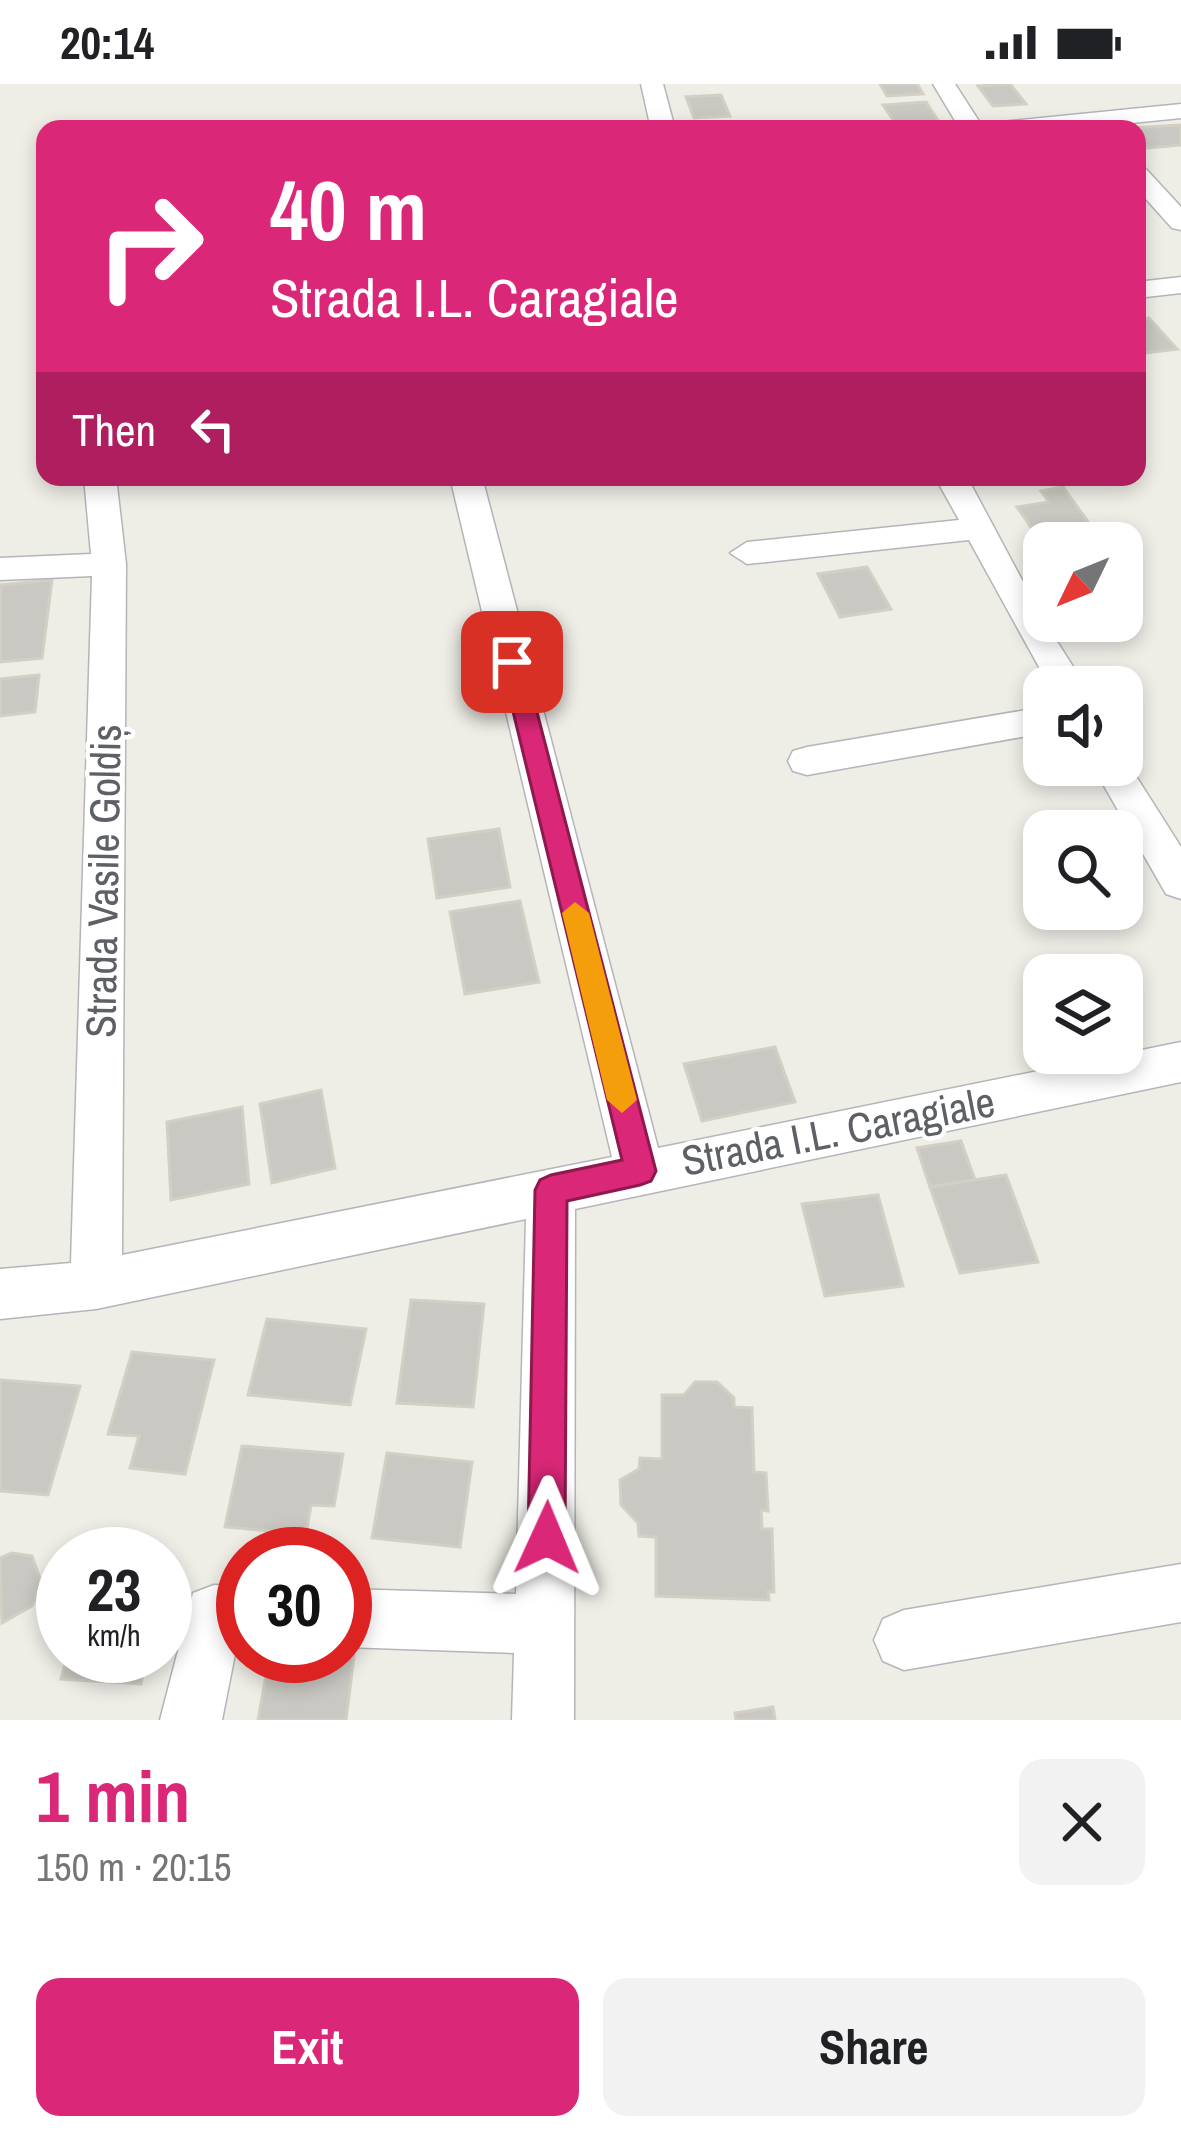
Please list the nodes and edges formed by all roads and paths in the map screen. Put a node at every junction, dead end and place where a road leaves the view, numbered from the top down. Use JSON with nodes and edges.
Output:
{"nodes":[{"id":1,"x":652,"y":84,"type":"edge"},
{"id":2,"x":944,"y":84,"type":"edge"},
{"id":3,"x":1181,"y":111,"type":"edge"},
{"id":4,"x":661,"y":120,"type":"edge"},
{"id":5,"x":966,"y":120,"type":"edge"},
{"id":6,"x":1123,"y":120,"type":"edge"},
{"id":7,"x":1146,"y":184,"type":"edge"},
{"id":8,"x":1181,"y":222,"type":"edge"},
{"id":9,"x":1181,"y":285,"type":"edge"},
{"id":10,"x":1146,"y":289,"type":"edge"},
{"id":11,"x":101,"y":486,"type":"edge"},
{"id":12,"x":468,"y":486,"type":"edge"},
{"id":13,"x":955,"y":486,"type":"edge"},
{"id":14,"x":976,"y":529,"type":"junction"},
{"id":15,"x":747,"y":553,"type":"dead end"},
{"id":16,"x":109,"y":564,"type":"junction"},
{"id":17,"x":0,"y":569,"type":"edge"},
{"id":18,"x":1056,"y":666,"type":"edge"},
{"id":19,"x":1023,"y":724,"type":"edge"},
{"id":20,"x":807,"y":761,"type":"dead end"},
{"id":21,"x":1123,"y":786,"type":"edge"},
{"id":22,"x":1181,"y":883,"type":"edge"},
{"id":23,"x":1181,"y":1062,"type":"edge"},
{"id":24,"x":640,"y":1171,"type":"junction"},
{"id":25,"x":551,"y":1190,"type":"junction"},
{"id":26,"x":96,"y":1285,"type":"junction"},
{"id":27,"x":0,"y":1294,"type":"edge"},
{"id":28,"x":1181,"y":1593,"type":"edge"},
{"id":29,"x":216,"y":1614,"type":"edge"},
{"id":30,"x":372,"y":1619,"type":"edge"},
{"id":31,"x":546,"y":1624,"type":"junction"},
{"id":32,"x":904,"y":1640,"type":"dead end"},
{"id":33,"x":190,"y":1720,"type":"edge"},
{"id":34,"x":543,"y":1720,"type":"edge"}],
"edges":[{"from":1,"to":4,"type":"street"},
{"from":2,"to":5,"type":"street"},
{"from":3,"to":6,"type":"street"},
{"from":7,"to":8,"type":"street"},
{"from":9,"to":10,"type":"street"},
{"from":11,"to":16,"type":"street","name":"Strada Vasile Goldiș"},
{"from":12,"to":24,"type":"street"},
{"from":13,"to":14,"type":"street"},
{"from":14,"to":15,"type":"street"},
{"from":14,"to":18,"type":"street"},
{"from":16,"to":17,"type":"street"},
{"from":16,"to":26,"type":"street","name":"Strada Vasile Goldiș"},
{"from":19,"to":20,"type":"street"},
{"from":21,"to":22,"type":"street"},
{"from":23,"to":24,"type":"street","name":"Strada I.L. Caragiale"},
{"from":24,"to":25,"type":"street","name":"Strada I.L. Caragiale"},
{"from":25,"to":26,"type":"street","name":"Strada I.L. Caragiale"},
{"from":25,"to":31,"type":"street"},
{"from":26,"to":27,"type":"street","name":"Strada I.L. Caragiale"},
{"from":28,"to":32,"type":"street"},
{"from":29,"to":33,"type":"street"},
{"from":30,"to":31,"type":"street"},
{"from":31,"to":34,"type":"street"}]}
